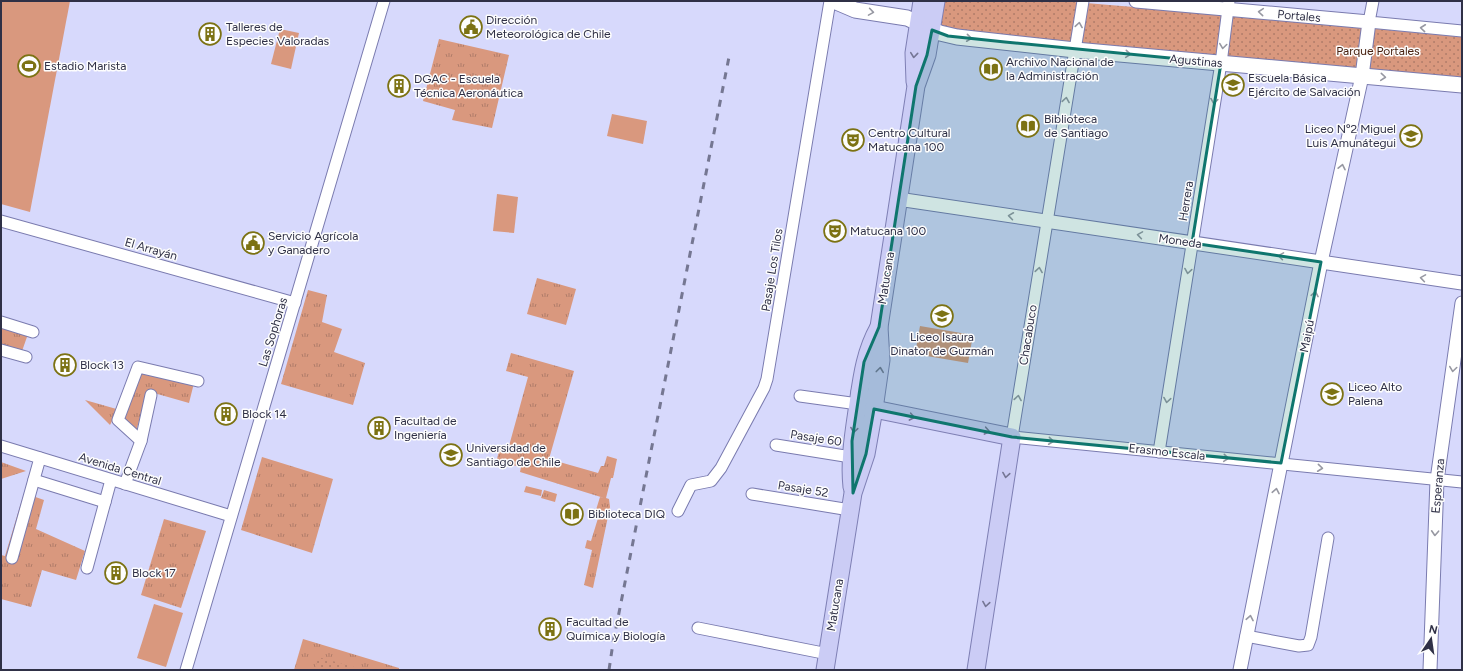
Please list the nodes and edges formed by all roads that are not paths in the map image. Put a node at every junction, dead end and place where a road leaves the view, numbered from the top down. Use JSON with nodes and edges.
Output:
{"nodes":[{"id":1,"x":384,"y":1,"type":"edge"},
{"id":2,"x":830,"y":1,"type":"edge"},
{"id":3,"x":834,"y":1,"type":"edge"},
{"id":4,"x":922,"y":1,"type":"edge"},
{"id":5,"x":936,"y":1,"type":"edge"},
{"id":6,"x":1083,"y":1,"type":"edge"},
{"id":7,"x":1136,"y":1,"type":"edge"},
{"id":8,"x":1373,"y":1,"type":"edge"},
{"id":9,"x":1228,"y":5,"type":"edge"},
{"id":10,"x":1369,"y":22,"type":"junction"},
{"id":11,"x":925,"y":27,"type":"junction"},
{"id":12,"x":1462,"y":31,"type":"edge"},
{"id":13,"x":1075,"y":50,"type":"junction"},
{"id":14,"x":1220,"y":63,"type":"junction"},
{"id":15,"x":1362,"y":76,"type":"junction"},
{"id":16,"x":1462,"y":85,"type":"edge"},
{"id":17,"x":898,"y":199,"type":"junction"},
{"id":18,"x":1,"y":221,"type":"edge"},
{"id":19,"x":1046,"y":221,"type":"junction"},
{"id":20,"x":1192,"y":243,"type":"junction"},
{"id":21,"x":1321,"y":262,"type":"junction"},
{"id":22,"x":1462,"y":284,"type":"edge"},
{"id":23,"x":1462,"y":302,"type":"edge"},
{"id":24,"x":295,"y":303,"type":"junction"},
{"id":25,"x":1,"y":322,"type":"edge"},
{"id":26,"x":879,"y":327,"type":"junction"},
{"id":27,"x":33,"y":332,"type":"dead end"},
{"id":28,"x":1,"y":350,"type":"edge"},
{"id":29,"x":26,"y":357,"type":"dead end"},
{"id":30,"x":198,"y":381,"type":"dead end"},
{"id":31,"x":151,"y":396,"type":"dead end"},
{"id":32,"x":800,"y":396,"type":"dead end"},
{"id":33,"x":859,"y":398,"type":"junction"},
{"id":34,"x":874,"y":409,"type":"junction"},
{"id":35,"x":1012,"y":437,"type":"junction"},
{"id":36,"x":141,"y":441,"type":"junction"},
{"id":37,"x":776,"y":445,"type":"dead end"},
{"id":38,"x":1,"y":446,"type":"edge"},
{"id":39,"x":1159,"y":452,"type":"junction"},
{"id":40,"x":851,"y":457,"type":"junction"},
{"id":41,"x":40,"y":458,"type":"junction"},
{"id":42,"x":1281,"y":464,"type":"junction"},
{"id":43,"x":34,"y":480,"type":"junction"},
{"id":44,"x":111,"y":480,"type":"junction"},
{"id":45,"x":1437,"y":480,"type":"junction"},
{"id":46,"x":1462,"y":482,"type":"edge"},
{"id":47,"x":125,"y":484,"type":"junction"},
{"id":48,"x":853,"y":493,"type":"junction"},
{"id":49,"x":752,"y":494,"type":"dead end"},
{"id":50,"x":105,"y":502,"type":"junction"},
{"id":51,"x":850,"y":510,"type":"junction"},
{"id":52,"x":678,"y":511,"type":"dead end"},
{"id":53,"x":231,"y":516,"type":"junction"},
{"id":54,"x":1328,"y":538,"type":"dead end"},
{"id":55,"x":12,"y":558,"type":"dead end"},
{"id":56,"x":87,"y":568,"type":"dead end"},
{"id":57,"x":698,"y":628,"type":"dead end"},
{"id":58,"x":1246,"y":636,"type":"junction"},
{"id":59,"x":826,"y":662,"type":"edge"},
{"id":60,"x":186,"y":670,"type":"edge"},
{"id":61,"x":976,"y":670,"type":"edge"},
{"id":62,"x":1240,"y":670,"type":"edge"},
{"id":63,"x":1430,"y":670,"type":"edge"}],
"edges":[{"from":1,"to":24,"type":"street","name":"Las Sophoras"},
{"from":2,"to":52,"type":"street","name":"Pasaje Los Tilos"},
{"from":3,"to":11,"type":"main road","name":"Agustinas","one_way":true},
{"from":4,"to":11,"type":"main road","name":"Matucana"},
{"from":5,"to":11,"type":"main road","name":"Matucana"},
{"from":13,"to":6,"type":"street","name":"Chacabuco","one_way":true},
{"from":7,"to":9,"type":"street","name":"Portales"},
{"from":8,"to":10,"type":"street","name":"Maipú"},
{"from":10,"to":9,"type":"street","name":"Portales","one_way":true},
{"from":9,"to":14,"type":"street","name":"Herrera","one_way":true},
{"from":12,"to":10,"type":"street","name":"Portales","one_way":true},
{"from":10,"to":15,"type":"street","name":"Maipú"},
{"from":11,"to":13,"type":"main road","name":"Agustinas","one_way":true},
{"from":11,"to":17,"type":"main road","name":"Matucana"},
{"from":13,"to":14,"type":"main road","name":"Agustinas","one_way":true},
{"from":19,"to":13,"type":"street","name":"Chacabuco","one_way":true},
{"from":14,"to":15,"type":"main road","name":"Agustinas"},
{"from":14,"to":20,"type":"street","name":"Herrera","one_way":true},
{"from":15,"to":16,"type":"main road","name":"Agustinas","one_way":true},
{"from":21,"to":15,"type":"street","name":"Maipú","one_way":true},
{"from":19,"to":17,"type":"street","name":"Moneda","one_way":true},
{"from":17,"to":26,"type":"main road","name":"Matucana"},
{"from":18,"to":24,"type":"street","name":"El Arrayán"},
{"from":20,"to":19,"type":"street","name":"Moneda","one_way":true},
{"from":35,"to":19,"type":"street","name":"Chacabuco","one_way":true},
{"from":21,"to":20,"type":"street","name":"Moneda","one_way":true},
{"from":20,"to":39,"type":"street","name":"Herrera","one_way":true},
{"from":22,"to":21,"type":"street","name":"Moneda","one_way":true},
{"from":42,"to":21,"type":"street","name":"Maipú","one_way":true},
{"from":23,"to":45,"type":"street","name":"Esperanza","one_way":true},
{"from":24,"to":53,"type":"street","name":"Las Sophoras"},
{"from":25,"to":27,"type":"street"},
{"from":26,"to":33,"type":"main road","name":"Matucana"},
{"from":34,"to":26,"type":"main road","name":"Matucana","one_way":true},
{"from":28,"to":29,"type":"street"},
{"from":30,"to":36,"type":"street"},
{"from":31,"to":36,"type":"street"},
{"from":32,"to":33,"type":"street"},
{"from":33,"to":34,"type":"main road"},
{"from":33,"to":40,"type":"main road","name":"Matucana","one_way":true},
{"from":34,"to":35,"type":"main road","name":"Erasmo Escala","one_way":true},
{"from":34,"to":48,"type":"main road","name":"Matucana"},
{"from":35,"to":39,"type":"street","name":"Erasmo Escala","one_way":true},
{"from":35,"to":61,"type":"main road","name":"Chacabuco","one_way":true},
{"from":36,"to":47,"type":"street"},
{"from":37,"to":40,"type":"street","name":"Pasaje 60"},
{"from":38,"to":41,"type":"street","name":"Avenida Central"},
{"from":39,"to":42,"type":"street","name":"Erasmo Escala","one_way":true},
{"from":40,"to":48,"type":"main road","name":"Matucana"},
{"from":41,"to":43,"type":"street"},
{"from":41,"to":44,"type":"street","name":"Avenida Central"},
{"from":42,"to":45,"type":"street","name":"Erasmo Escala","one_way":true},
{"from":58,"to":42,"type":"street","name":"Maipú","one_way":true},
{"from":43,"to":50,"type":"street"},
{"from":43,"to":55,"type":"street"},
{"from":44,"to":47,"type":"street","name":"Avenida Central"},
{"from":44,"to":50,"type":"street"},
{"from":45,"to":46,"type":"street","name":"Erasmo Escala"},
{"from":45,"to":63,"type":"street","name":"Esperanza","one_way":true},
{"from":47,"to":53,"type":"street","name":"Avenida Central"},
{"from":48,"to":51,"type":"main road","name":"Matucana"},
{"from":49,"to":51,"type":"street","name":"Pasaje 52"},
{"from":50,"to":56,"type":"street"},
{"from":51,"to":59,"type":"main road","name":"Matucana"},
{"from":53,"to":60,"type":"street","name":"Las Sophoras"},
{"from":54,"to":58,"type":"street"},
{"from":57,"to":59,"type":"street"},
{"from":58,"to":62,"type":"street","name":"Maipú"}]}
